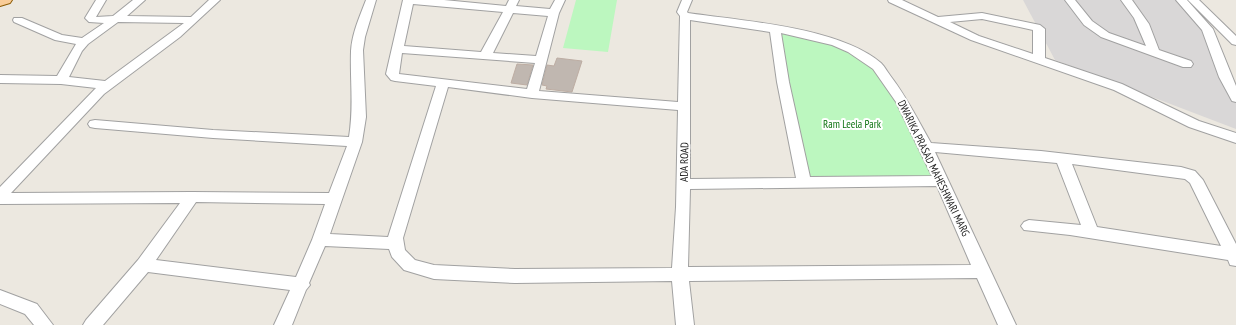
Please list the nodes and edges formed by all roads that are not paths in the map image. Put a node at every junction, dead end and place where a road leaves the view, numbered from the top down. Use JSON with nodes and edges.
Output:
{"nodes":[{"id":1,"x":5,"y":0,"type":"edge"},
{"id":2,"x":101,"y":0,"type":"edge"},
{"id":3,"x":140,"y":0,"type":"edge"},
{"id":4,"x":215,"y":0,"type":"edge"},
{"id":5,"x":371,"y":0,"type":"edge"},
{"id":6,"x":408,"y":0,"type":"edge"},
{"id":7,"x":560,"y":0,"type":"edge"},
{"id":8,"x":686,"y":0,"type":"edge"},
{"id":9,"x":893,"y":0,"type":"edge"},
{"id":10,"x":1070,"y":0,"type":"edge"},
{"id":11,"x":1126,"y":0,"type":"edge"},
{"id":12,"x":1181,"y":0,"type":"edge"},
{"id":13,"x":1192,"y":0,"type":"edge"},
{"id":14,"x":0,"y":2,"type":"edge"},
{"id":15,"x":471,"y":2,"type":"edge"},
{"id":16,"x":512,"y":4,"type":"edge"},
{"id":17,"x":554,"y":13,"type":"junction"},
{"id":18,"x":685,"y":16,"type":"junction"},
{"id":19,"x":116,"y":19,"type":"junction"},
{"id":20,"x":18,"y":20,"type":"dead end"},
{"id":21,"x":189,"y":20,"type":"junction"},
{"id":22,"x":936,"y":20,"type":"junction"},
{"id":23,"x":775,"y":30,"type":"junction"},
{"id":24,"x":84,"y":42,"type":"junction"},
{"id":25,"x":1236,"y":42,"type":"edge"},
{"id":26,"x":398,"y":49,"type":"junction"},
{"id":27,"x":1154,"y":52,"type":"junction"},
{"id":28,"x":485,"y":56,"type":"junction"},
{"id":29,"x":542,"y":60,"type":"junction"},
{"id":30,"x":1039,"y":61,"type":"junction"},
{"id":31,"x":1187,"y":64,"type":"dead end"},
{"id":32,"x":0,"y":79,"type":"edge"},
{"id":33,"x":61,"y":80,"type":"junction"},
{"id":34,"x":100,"y":84,"type":"junction"},
{"id":35,"x":443,"y":84,"type":"junction"},
{"id":36,"x":532,"y":94,"type":"junction"},
{"id":37,"x":1236,"y":98,"type":"edge"},
{"id":38,"x":685,"y":107,"type":"junction"},
{"id":39,"x":95,"y":124,"type":"dead end"},
{"id":40,"x":1236,"y":138,"type":"edge"},
{"id":41,"x":355,"y":142,"type":"junction"},
{"id":42,"x":926,"y":147,"type":"junction"},
{"id":43,"x":1063,"y":159,"type":"junction"},
{"id":44,"x":942,"y":181,"type":"junction"},
{"id":45,"x":804,"y":183,"type":"junction"},
{"id":46,"x":684,"y":184,"type":"junction"},
{"id":47,"x":192,"y":197,"type":"junction"},
{"id":48,"x":0,"y":198,"type":"edge"},
{"id":49,"x":335,"y":199,"type":"junction"},
{"id":50,"x":1029,"y":226,"type":"dead end"},
{"id":51,"x":1092,"y":232,"type":"junction"},
{"id":52,"x":320,"y":240,"type":"junction"},
{"id":53,"x":394,"y":243,"type":"junction"},
{"id":54,"x":1235,"y":257,"type":"edge"},
{"id":55,"x":144,"y":264,"type":"junction"},
{"id":56,"x":982,"y":271,"type":"junction"},
{"id":57,"x":680,"y":274,"type":"junction"},
{"id":58,"x":302,"y":285,"type":"junction"},
{"id":59,"x":0,"y":297,"type":"edge"},
{"id":60,"x":44,"y":325,"type":"edge"},
{"id":61,"x":92,"y":325,"type":"edge"},
{"id":62,"x":283,"y":325,"type":"edge"},
{"id":63,"x":685,"y":325,"type":"edge"},
{"id":64,"x":1007,"y":325,"type":"edge"}],
"edges":[{"from":1,"to":14,"type":"main road"},
{"from":2,"to":19,"type":"street"},
{"from":3,"to":19,"type":"street"},
{"from":4,"to":21,"type":"street"},
{"from":5,"to":41,"type":"street"},
{"from":6,"to":15,"type":"street"},
{"from":6,"to":26,"type":"street"},
{"from":7,"to":17,"type":"street"},
{"from":8,"to":18,"type":"street","name":"ADA ROAD"},
{"from":9,"to":22,"type":"street"},
{"from":10,"to":27,"type":"street"},
{"from":11,"to":27,"type":"street"},
{"from":12,"to":37,"type":"street"},
{"from":13,"to":25,"type":"street"},
{"from":15,"to":16,"type":"street"},
{"from":16,"to":17,"type":"street"},
{"from":16,"to":28,"type":"street"},
{"from":17,"to":29,"type":"street"},
{"from":18,"to":23,"type":"street","name":"DWARIKA PRASAD MAHESHWARI MARG"},
{"from":18,"to":38,"type":"street","name":"ADA ROAD"},
{"from":19,"to":21,"type":"street"},
{"from":19,"to":24,"type":"street"},
{"from":20,"to":24,"type":"street"},
{"from":21,"to":34,"type":"street"},
{"from":22,"to":30,"type":"street"},
{"from":22,"to":30,"type":"street"},
{"from":23,"to":42,"type":"street","name":"DWARIKA PRASAD MAHESHWARI MARG"},
{"from":23,"to":45,"type":"street"},
{"from":24,"to":33,"type":"street"},
{"from":26,"to":28,"type":"street"},
{"from":26,"to":35,"type":"street"},
{"from":27,"to":31,"type":"street"},
{"from":28,"to":29,"type":"street"},
{"from":29,"to":36,"type":"street"},
{"from":30,"to":40,"type":"street"},
{"from":32,"to":33,"type":"street"},
{"from":33,"to":34,"type":"street"},
{"from":34,"to":48,"type":"street"},
{"from":35,"to":36,"type":"street"},
{"from":35,"to":53,"type":"street"},
{"from":36,"to":38,"type":"street"},
{"from":38,"to":46,"type":"street","name":"ADA ROAD"},
{"from":39,"to":41,"type":"street"},
{"from":41,"to":49,"type":"street"},
{"from":42,"to":43,"type":"street"},
{"from":42,"to":44,"type":"street","name":"DWARIKA PRASAD MAHESHWARI MARG"},
{"from":43,"to":51,"type":"street"},
{"from":43,"to":54,"type":"street"},
{"from":44,"to":45,"type":"street"},
{"from":44,"to":56,"type":"street","name":"DWARIKA PRASAD MAHESHWARI MARG"},
{"from":45,"to":46,"type":"street"},
{"from":46,"to":57,"type":"street","name":"ADA ROAD"},
{"from":47,"to":48,"type":"street"},
{"from":47,"to":49,"type":"street"},
{"from":47,"to":55,"type":"street"},
{"from":49,"to":52,"type":"street"},
{"from":50,"to":51,"type":"street"},
{"from":51,"to":54,"type":"street"},
{"from":52,"to":53,"type":"street"},
{"from":52,"to":58,"type":"street"},
{"from":53,"to":57,"type":"street"},
{"from":55,"to":58,"type":"street"},
{"from":55,"to":61,"type":"street"},
{"from":56,"to":57,"type":"street"},
{"from":56,"to":64,"type":"street","name":"DWARIKA PRASAD MAHESHWARI MARG"},
{"from":57,"to":63,"type":"street","name":"ADA ROAD"},
{"from":58,"to":62,"type":"street"},
{"from":59,"to":60,"type":"street"}]}
